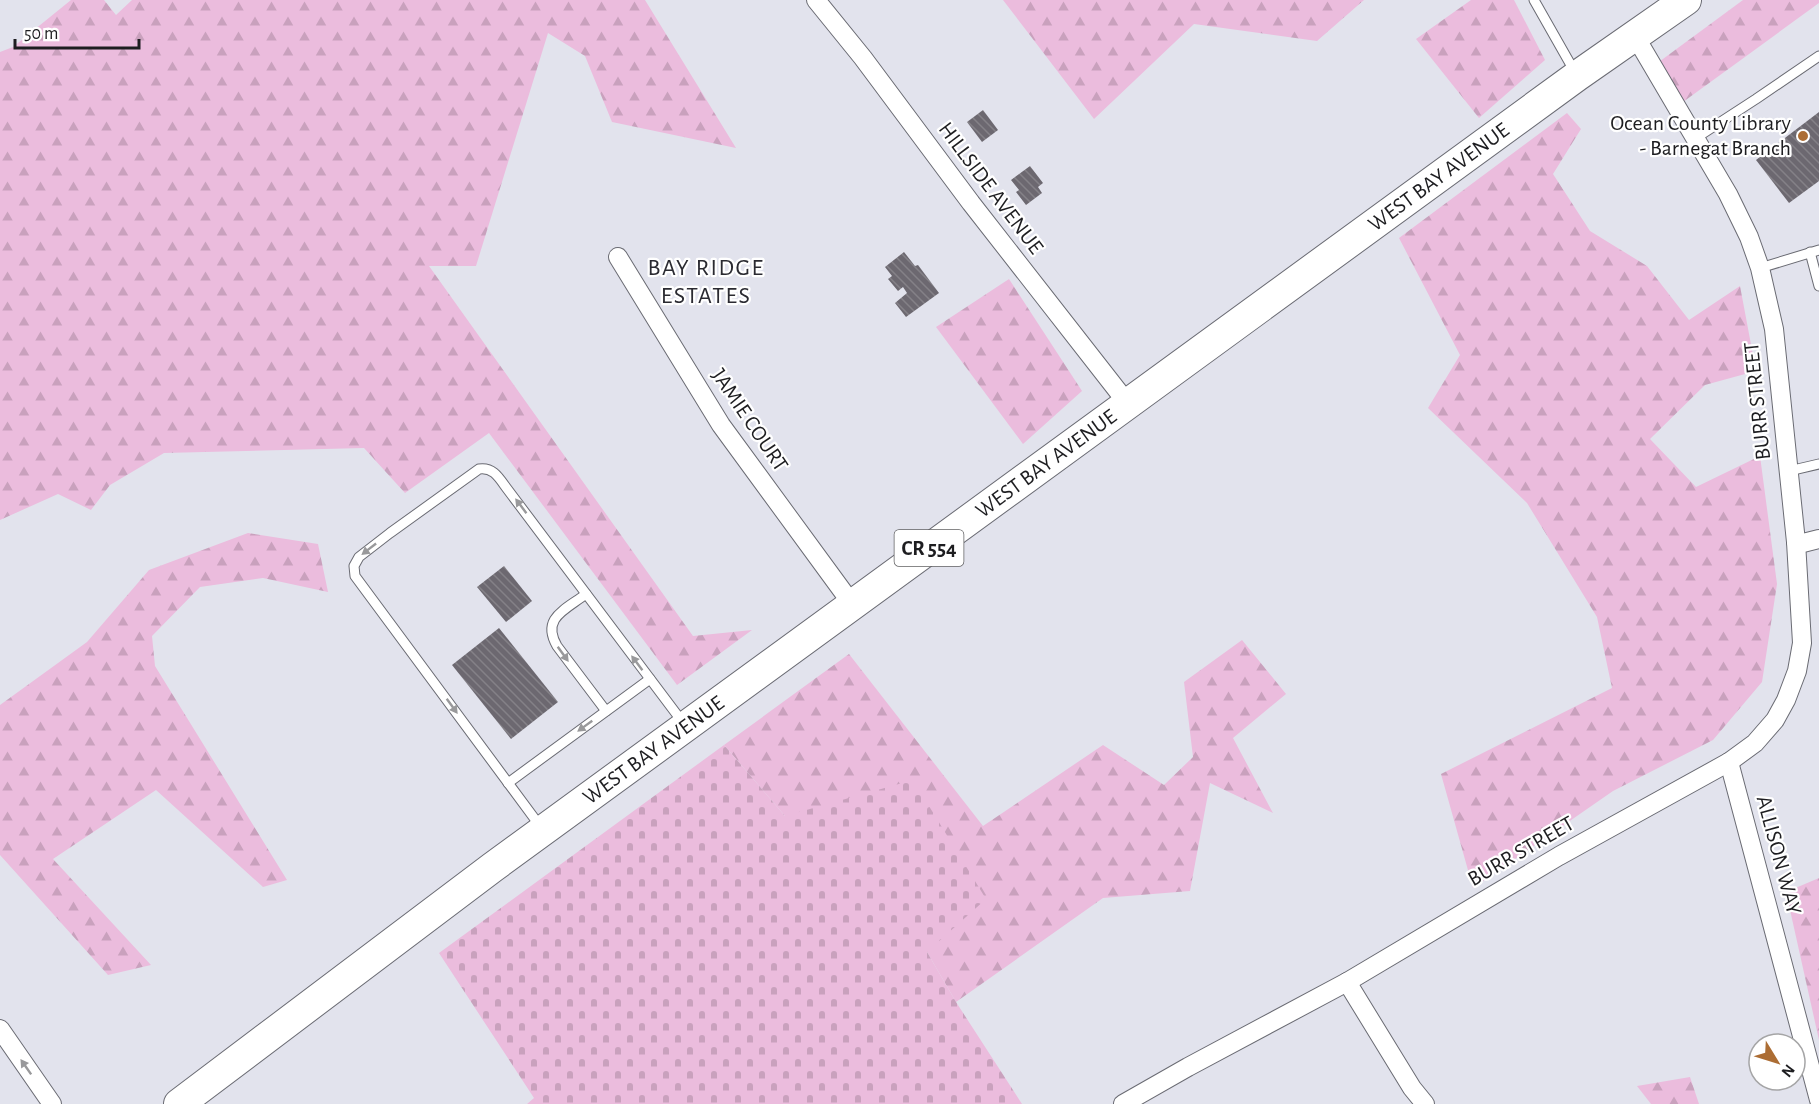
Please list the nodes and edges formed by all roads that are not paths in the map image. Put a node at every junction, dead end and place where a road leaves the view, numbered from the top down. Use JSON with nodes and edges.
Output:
{"nodes":[{"id":1,"x":816,"y":0,"type":"edge"},
{"id":2,"x":1534,"y":0,"type":"edge"},
{"id":3,"x":1686,"y":0,"type":"edge"},
{"id":4,"x":1635,"y":36,"type":"junction"},
{"id":5,"x":1819,"y":56,"type":"edge"},
{"id":6,"x":1577,"y":76,"type":"junction"},
{"id":7,"x":1696,"y":138,"type":"junction"},
{"id":8,"x":1814,"y":251,"type":"edge"},
{"id":9,"x":618,"y":257,"type":"dead end"},
{"id":10,"x":1760,"y":268,"type":"junction"},
{"id":11,"x":1819,"y":286,"type":"edge"},
{"id":12,"x":1128,"y":404,"type":"junction"},
{"id":13,"x":1819,"y":464,"type":"edge"},
{"id":14,"x":1789,"y":471,"type":"junction"},
{"id":15,"x":1819,"y":539,"type":"edge"},
{"id":16,"x":1796,"y":542,"type":"junction"},
{"id":17,"x":586,"y":594,"type":"junction"},
{"id":18,"x":852,"y":604,"type":"junction"},
{"id":19,"x":650,"y":679,"type":"junction"},
{"id":20,"x":606,"y":711,"type":"junction"},
{"id":21,"x":685,"y":726,"type":"junction"},
{"id":22,"x":1729,"y":762,"type":"junction"},
{"id":23,"x":508,"y":783,"type":"junction"},
{"id":24,"x":543,"y":830,"type":"junction"},
{"id":25,"x":1347,"y":982,"type":"junction"},
{"id":26,"x":0,"y":1029,"type":"edge"},
{"id":27,"x":1819,"y":1100,"type":"edge"},
{"id":28,"x":52,"y":1104,"type":"edge"},
{"id":29,"x":179,"y":1104,"type":"edge"},
{"id":30,"x":1123,"y":1104,"type":"edge"},
{"id":31,"x":1425,"y":1104,"type":"edge"}],
"edges":[{"from":1,"to":12,"type":"street","name":"HILLSIDE AVENUE"},
{"from":2,"to":6,"type":"lane"},
{"from":3,"to":4,"type":"main road","name":"WEST BAY AVENUE","number":"CR 554"},
{"from":4,"to":6,"type":"main road","name":"WEST BAY AVENUE","number":"CR 554"},
{"from":4,"to":7,"type":"street","name":"BURR STREET"},
{"from":5,"to":7,"type":"lane"},
{"from":6,"to":12,"type":"main road","name":"WEST BAY AVENUE","number":"CR 554"},
{"from":7,"to":10,"type":"street","name":"BURR STREET"},
{"from":8,"to":10,"type":"lane"},
{"from":8,"to":11,"type":"lane"},
{"from":9,"to":18,"type":"street","name":"JAMIE COURT"},
{"from":10,"to":14,"type":"street","name":"BURR STREET"},
{"from":12,"to":18,"type":"main road","name":"WEST BAY AVENUE","number":"CR 554"},
{"from":13,"to":14,"type":"lane"},
{"from":14,"to":16,"type":"street","name":"BURR STREET"},
{"from":15,"to":16,"type":"street"},
{"from":16,"to":22,"type":"street","name":"BURR STREET"},
{"from":19,"to":17,"type":"lane","one_way":true},
{"from":17,"to":20,"type":"lane","one_way":true},
{"from":17,"to":23,"type":"lane","one_way":true},
{"from":18,"to":21,"type":"main road","name":"WEST BAY AVENUE","number":"CR 554"},
{"from":19,"to":20,"type":"lane"},
{"from":19,"to":21,"type":"lane"},
{"from":20,"to":23,"type":"lane","one_way":true},
{"from":21,"to":24,"type":"main road","name":"WEST BAY AVENUE","number":"CR 554"},
{"from":22,"to":25,"type":"street","name":"BURR STREET"},
{"from":22,"to":27,"type":"street","name":"ALLISON WAY"},
{"from":23,"to":24,"type":"lane"},
{"from":24,"to":29,"type":"main road","name":"WEST BAY AVENUE","number":"CR 554"},
{"from":25,"to":30,"type":"street","name":"BURR STREET"},
{"from":25,"to":31,"type":"street"},
{"from":28,"to":26,"type":"street","one_way":true}]}
